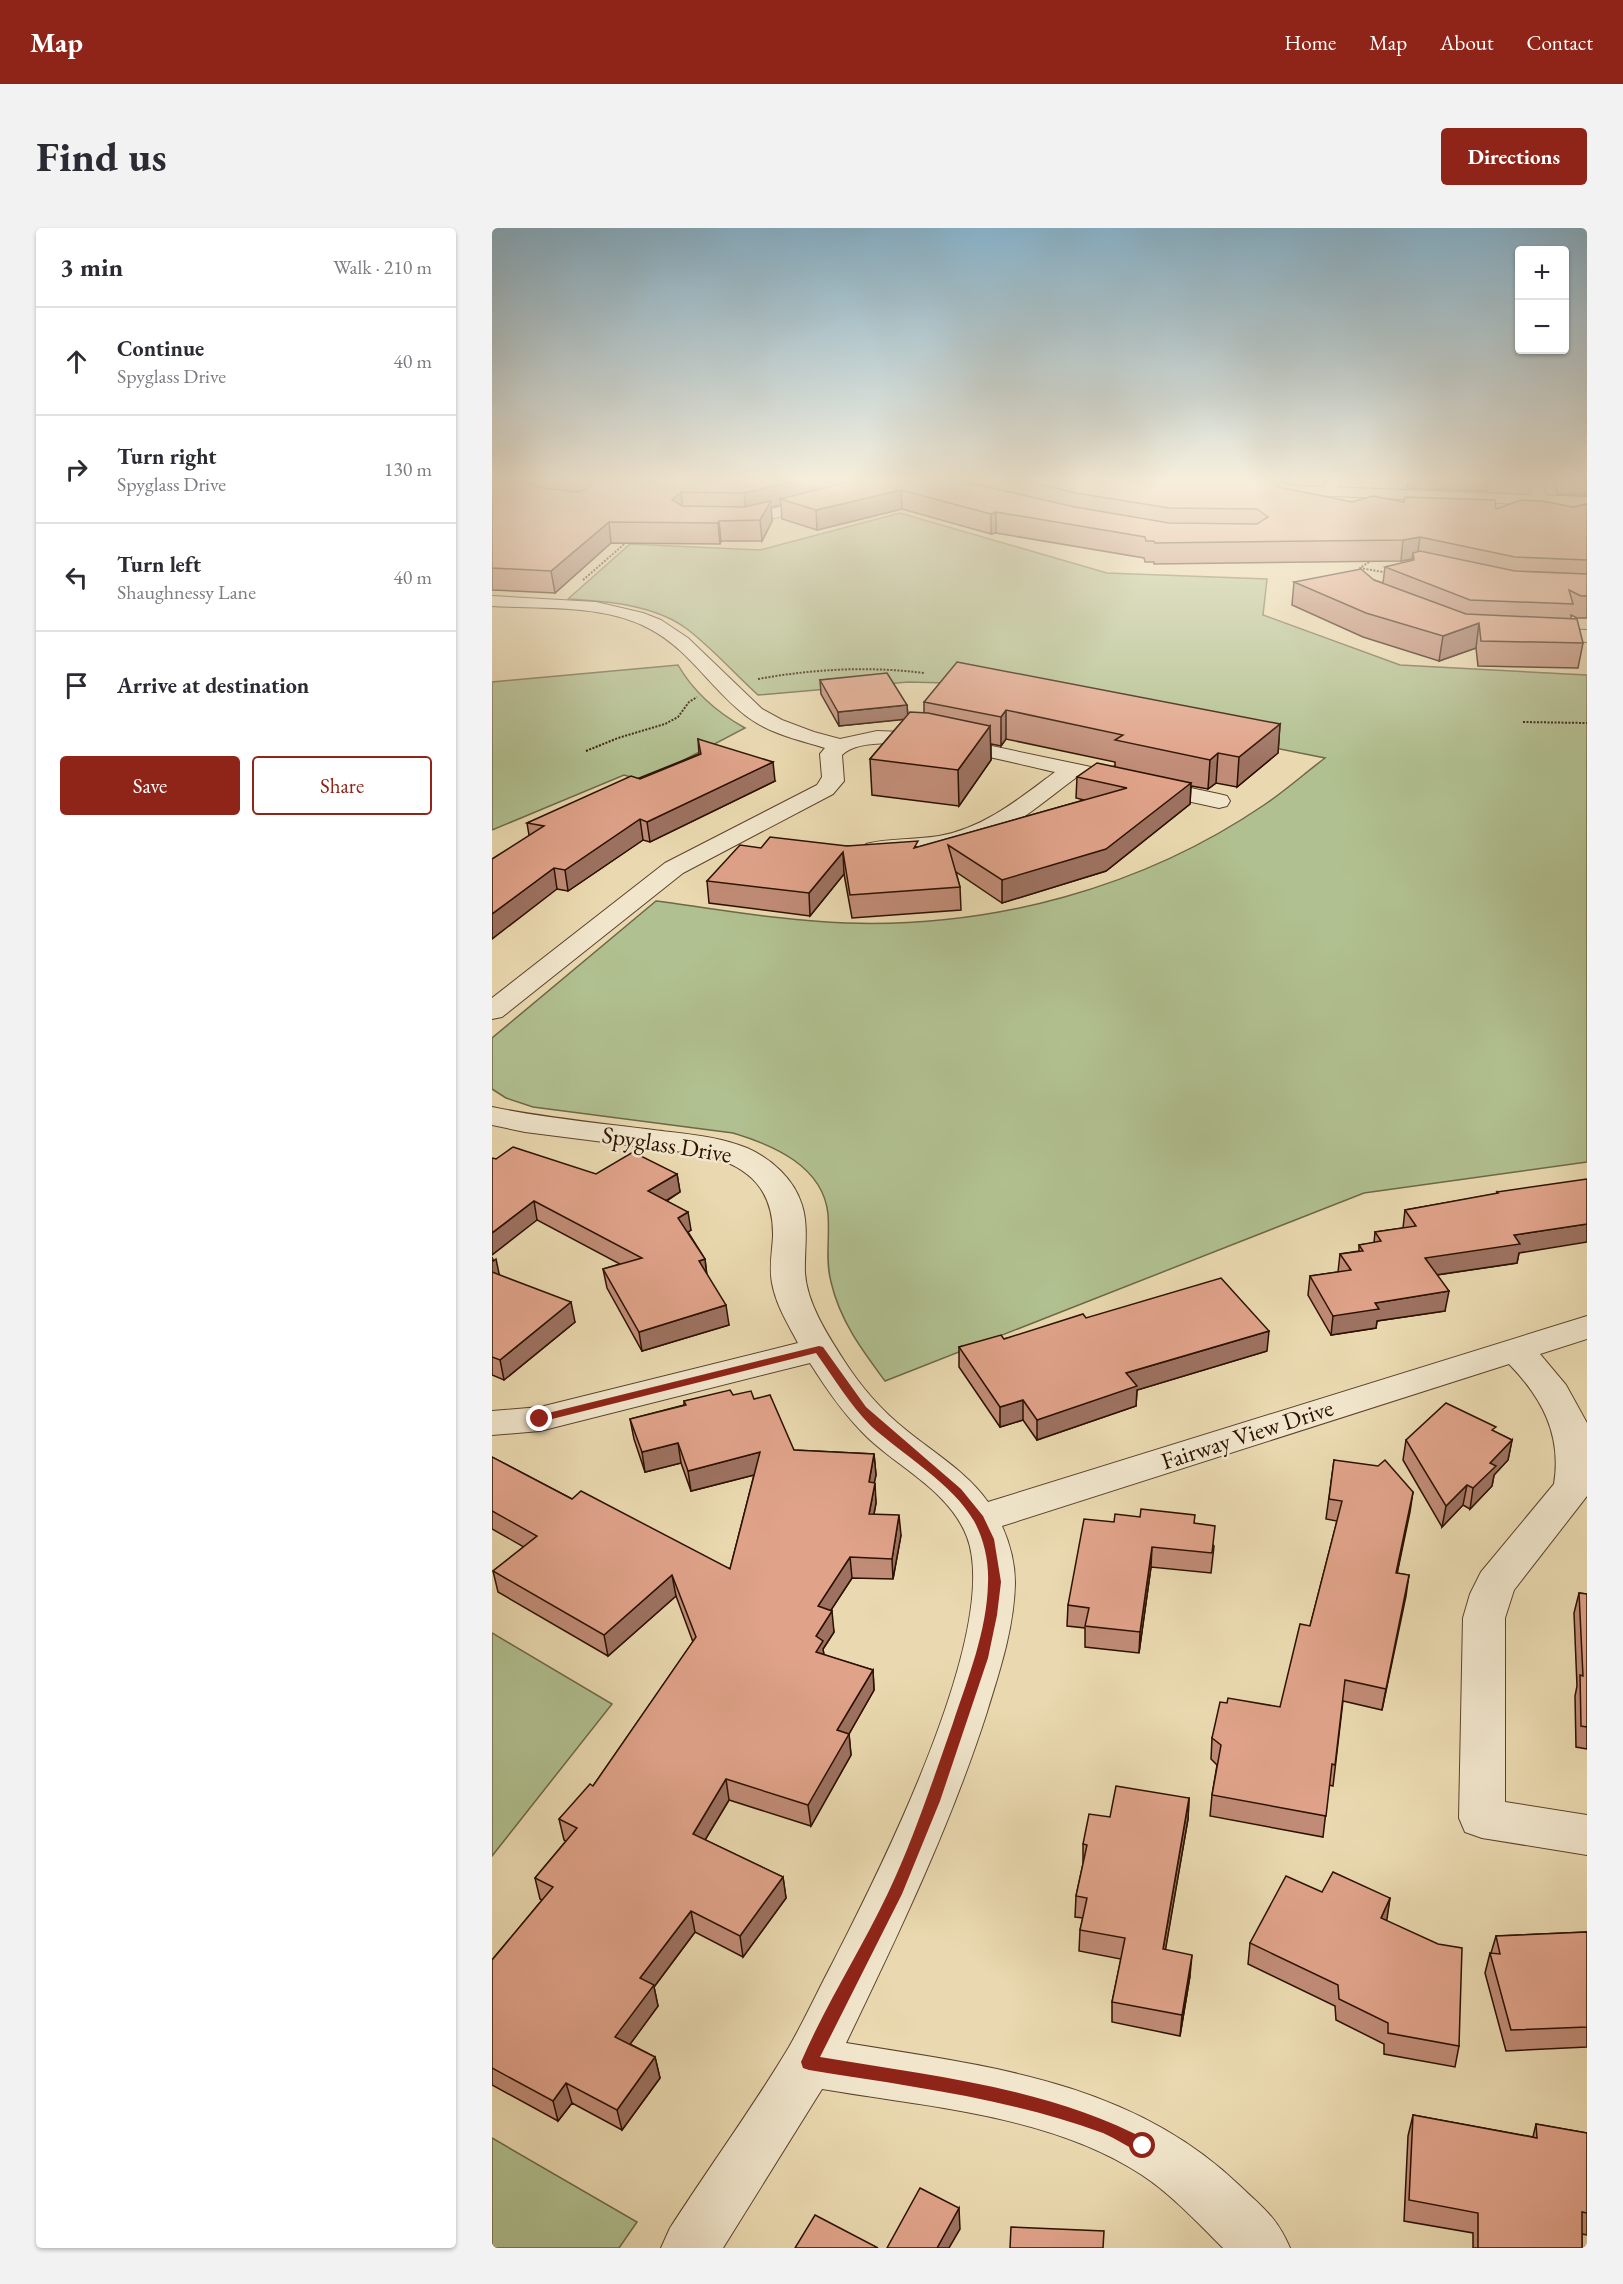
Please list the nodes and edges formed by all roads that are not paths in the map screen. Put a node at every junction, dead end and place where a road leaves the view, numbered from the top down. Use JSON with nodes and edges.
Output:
{"nodes":[{"id":1,"x":492,"y":602,"type":"edge"},
{"id":2,"x":1518,"y":633,"type":"edge"},
{"id":3,"x":1587,"y":636,"type":"edge"},
{"id":4,"x":840,"y":745,"type":"junction"},
{"id":5,"x":1072,"y":770,"type":"junction"},
{"id":6,"x":1219,"y":801,"type":"dead end"},
{"id":7,"x":741,"y":833,"type":"junction"},
{"id":8,"x":774,"y":839,"type":"edge"},
{"id":9,"x":854,"y":849,"type":"edge"},
{"id":10,"x":492,"y":1011,"type":"edge"},
{"id":11,"x":492,"y":1116,"type":"edge"},
{"id":12,"x":1587,"y":1327,"type":"edge"},
{"id":13,"x":1515,"y":1348,"type":"junction"},
{"id":14,"x":819,"y":1349,"type":"junction"},
{"id":15,"x":492,"y":1423,"type":"edge"},
{"id":16,"x":979,"y":1519,"type":"junction"},
{"id":17,"x":1587,"y":1834,"type":"edge"},
{"id":18,"x":809,"y":2062,"type":"junction"},
{"id":19,"x":690,"y":2248,"type":"edge"},
{"id":20,"x":1261,"y":2248,"type":"edge"}],
"edges":[{"from":1,"to":4,"type":"street"},
{"from":2,"to":3,"type":"street"},
{"from":4,"to":5,"type":"street"},
{"from":4,"to":7,"type":"street"},
{"from":5,"to":6,"type":"street"},
{"from":5,"to":9,"type":"street"},
{"from":7,"to":8,"type":"street"},
{"from":7,"to":10,"type":"street"},
{"from":11,"to":14,"type":"street","name":"Spyglass Drive"},
{"from":12,"to":13,"type":"street","name":"Fairway View Drive"},
{"from":13,"to":16,"type":"street","name":"Fairway View Drive"},
{"from":13,"to":17,"type":"street"},
{"from":14,"to":15,"type":"street"},
{"from":14,"to":16,"type":"street","name":"Spyglass Drive"},
{"from":16,"to":18,"type":"street","name":"Spyglass Drive"},
{"from":18,"to":19,"type":"street","name":"Spyglass Drive"},
{"from":18,"to":20,"type":"street"}]}
